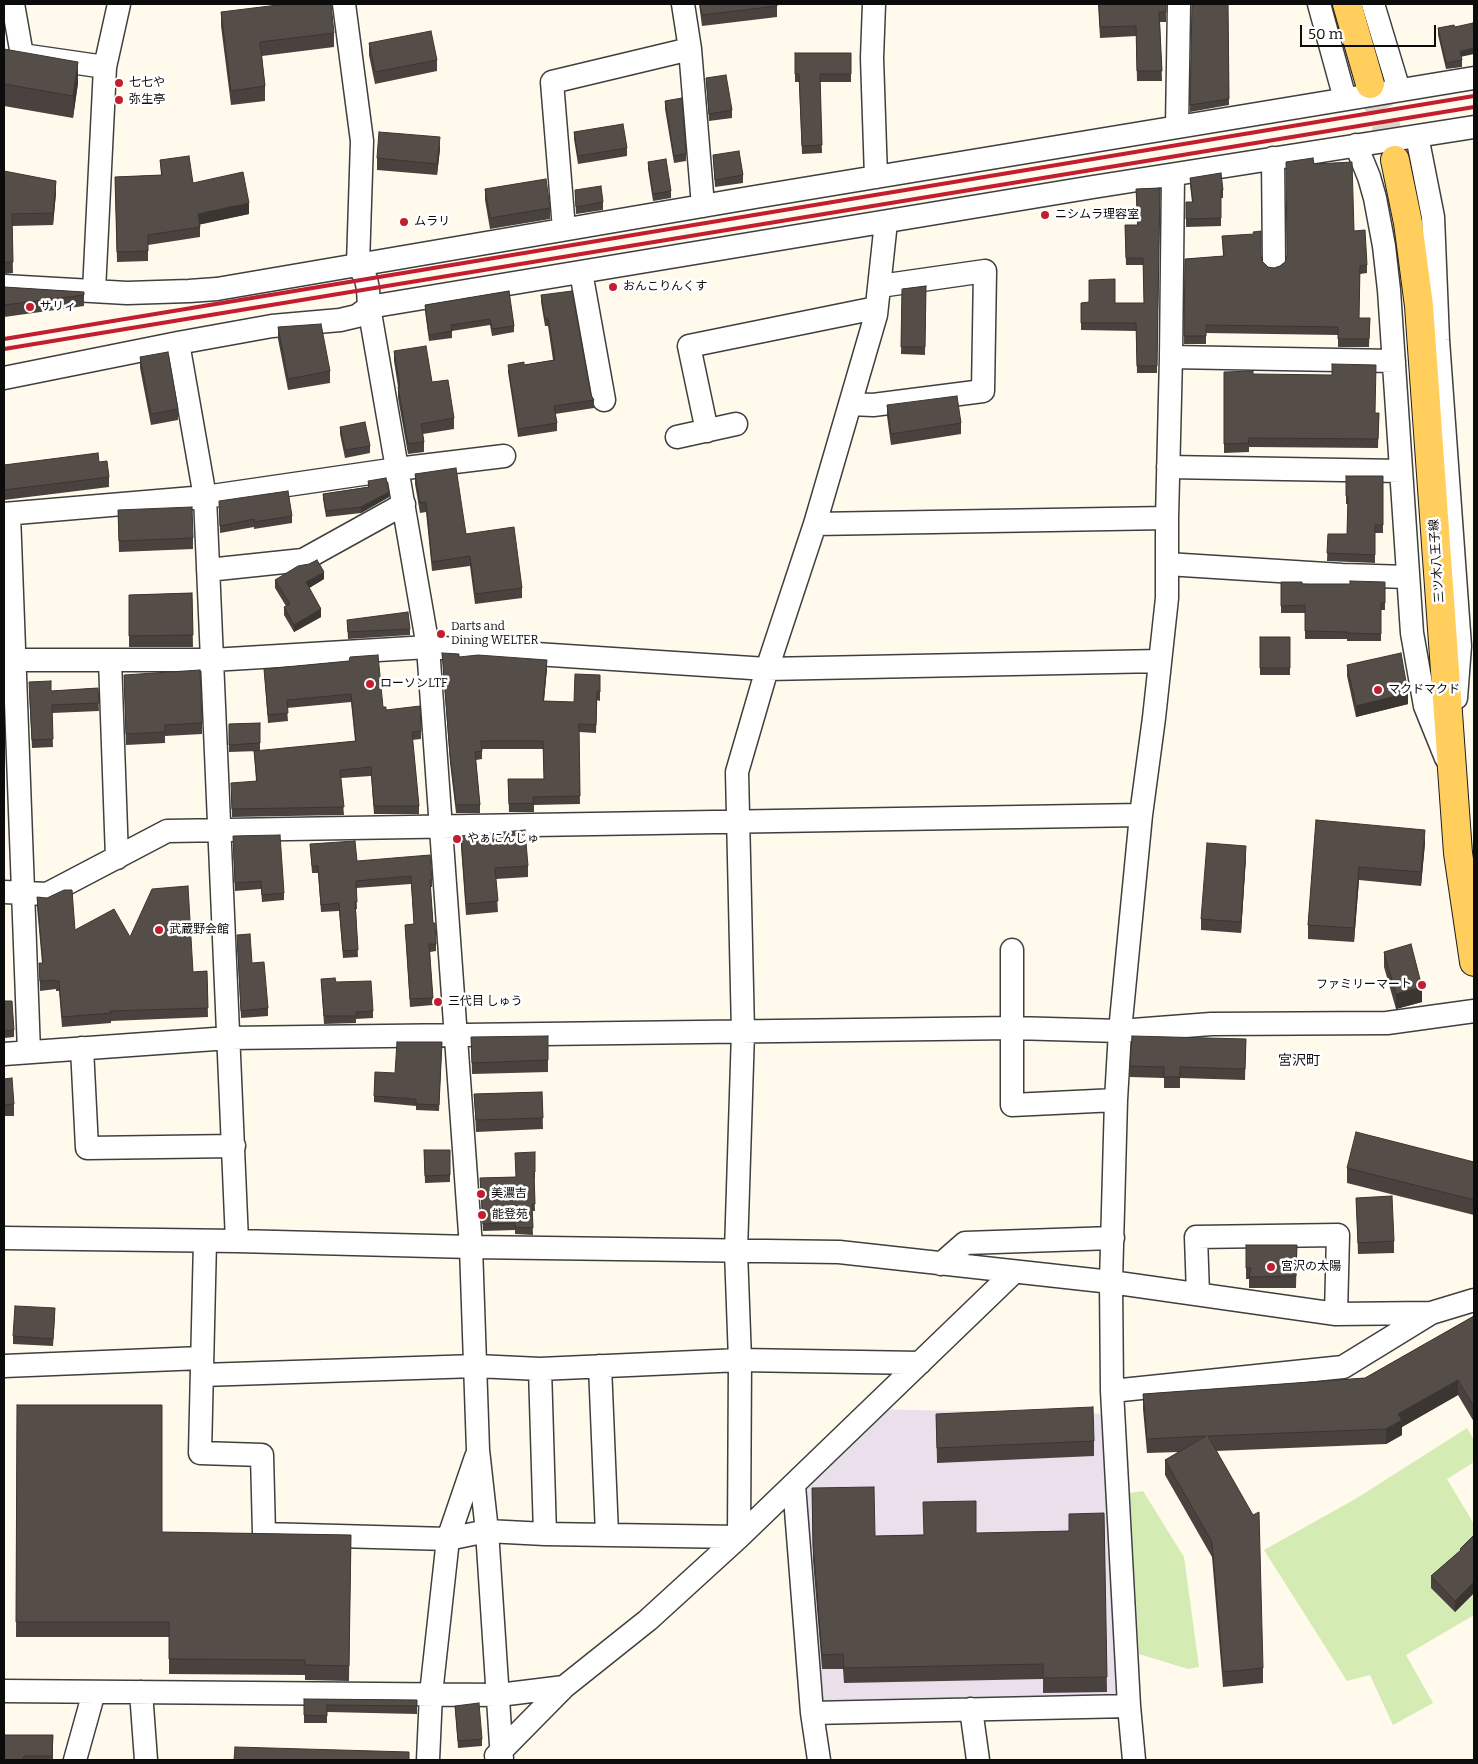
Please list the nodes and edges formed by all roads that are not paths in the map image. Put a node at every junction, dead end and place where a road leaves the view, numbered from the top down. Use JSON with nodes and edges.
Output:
{"nodes":[{"id":1,"x":13,"y":4,"type":"edge"},
{"id":2,"x":119,"y":4,"type":"edge"},
{"id":3,"x":344,"y":4,"type":"edge"},
{"id":4,"x":683,"y":4,"type":"edge"},
{"id":5,"x":874,"y":4,"type":"edge"},
{"id":6,"x":1179,"y":4,"type":"edge"},
{"id":7,"x":1319,"y":4,"type":"edge"},
{"id":8,"x":1347,"y":4,"type":"edge"},
{"id":9,"x":1373,"y":4,"type":"edge"},
{"id":10,"x":690,"y":49,"type":"junction"},
{"id":11,"x":105,"y":67,"type":"junction"},
{"id":12,"x":1474,"y":78,"type":"edge"},
{"id":13,"x":1370,"y":84,"type":"tunnel mouth"},
{"id":14,"x":1399,"y":90,"type":"junction"},
{"id":15,"x":1345,"y":98,"type":"junction"},
{"id":16,"x":1177,"y":127,"type":"junction"},
{"id":17,"x":1474,"y":127,"type":"edge"},
{"id":18,"x":1417,"y":136,"type":"junction"},
{"id":19,"x":1356,"y":145,"type":"junction"},
{"id":20,"x":1273,"y":158,"type":"junction"},
{"id":21,"x":1394,"y":160,"type":"tunnel mouth"},
{"id":22,"x":1173,"y":174,"type":"junction"},
{"id":23,"x":876,"y":177,"type":"junction"},
{"id":24,"x":703,"y":206,"type":"junction"},
{"id":25,"x":886,"y":222,"type":"junction"},
{"id":26,"x":564,"y":229,"type":"junction"},
{"id":27,"x":358,"y":264,"type":"junction"},
{"id":28,"x":1274,"y":264,"type":"dead end"},
{"id":29,"x":581,"y":272,"type":"junction"},
{"id":30,"x":4,"y":286,"type":"edge"},
{"id":31,"x":880,"y":286,"type":"junction"},
{"id":32,"x":94,"y":291,"type":"junction"},
{"id":33,"x":368,"y":307,"type":"junction"},
{"id":34,"x":876,"y":308,"type":"junction"},
{"id":35,"x":178,"y":342,"type":"junction"},
{"id":36,"x":1171,"y":357,"type":"junction"},
{"id":37,"x":1394,"y":361,"type":"junction"},
{"id":38,"x":4,"y":378,"type":"edge"},
{"id":39,"x":604,"y":400,"type":"dead end"},
{"id":40,"x":850,"y":404,"type":"junction"},
{"id":41,"x":736,"y":424,"type":"dead end"},
{"id":42,"x":707,"y":431,"type":"junction"},
{"id":43,"x":677,"y":437,"type":"dead end"},
{"id":44,"x":504,"y":456,"type":"dead end"},
{"id":45,"x":1168,"y":467,"type":"junction"},
{"id":46,"x":397,"y":469,"type":"junction"},
{"id":47,"x":1401,"y":471,"type":"junction"},
{"id":48,"x":205,"y":497,"type":"junction"},
{"id":49,"x":404,"y":504,"type":"junction"},
{"id":50,"x":6,"y":514,"type":"edge"},
{"id":51,"x":1166,"y":518,"type":"junction"},
{"id":52,"x":815,"y":524,"type":"junction"},
{"id":53,"x":1167,"y":564,"type":"junction"},
{"id":54,"x":208,"y":570,"type":"junction"},
{"id":55,"x":1408,"y":577,"type":"junction"},
{"id":56,"x":1414,"y":640,"type":"junction"},
{"id":57,"x":1442,"y":644,"type":"junction"},
{"id":58,"x":428,"y":647,"type":"junction"},
{"id":59,"x":9,"y":660,"type":"edge"},
{"id":60,"x":110,"y":660,"type":"junction"},
{"id":61,"x":212,"y":660,"type":"junction"},
{"id":62,"x":1160,"y":661,"type":"junction"},
{"id":63,"x":767,"y":668,"type":"junction"},
{"id":64,"x":1451,"y":770,"type":"junction"},
{"id":65,"x":11,"y":774,"type":"edge"},
{"id":66,"x":1141,"y":815,"type":"junction"},
{"id":67,"x":738,"y":821,"type":"junction"},
{"id":68,"x":441,"y":826,"type":"junction"},
{"id":69,"x":219,"y":830,"type":"junction"},
{"id":70,"x":117,"y":858,"type":"junction"},
{"id":71,"x":13,"y":892,"type":"edge"},
{"id":72,"x":1012,"y":950,"type":"dead end"},
{"id":73,"x":1474,"y":962,"type":"edge"},
{"id":74,"x":1474,"y":1010,"type":"edge"},
{"id":75,"x":1013,"y":1028,"type":"junction"},
{"id":76,"x":1120,"y":1031,"type":"junction"},
{"id":77,"x":743,"y":1032,"type":"junction"},
{"id":78,"x":456,"y":1036,"type":"junction"},
{"id":79,"x":229,"y":1038,"type":"junction"},
{"id":80,"x":82,"y":1048,"type":"junction"},
{"id":81,"x":29,"y":1052,"type":"junction"},
{"id":82,"x":4,"y":1054,"type":"edge"},
{"id":83,"x":1116,"y":1100,"type":"junction"},
{"id":84,"x":234,"y":1146,"type":"junction"},
{"id":85,"x":4,"y":1238,"type":"edge"},
{"id":86,"x":1113,"y":1238,"type":"junction"},
{"id":87,"x":237,"y":1240,"type":"junction"},
{"id":88,"x":205,"y":1241,"type":"junction"},
{"id":89,"x":471,"y":1247,"type":"junction"},
{"id":90,"x":736,"y":1252,"type":"junction"},
{"id":91,"x":940,"y":1264,"type":"junction"},
{"id":92,"x":1014,"y":1272,"type":"junction"},
{"id":93,"x":1111,"y":1282,"type":"junction"},
{"id":94,"x":1198,"y":1294,"type":"junction"},
{"id":95,"x":1474,"y":1300,"type":"edge"},
{"id":96,"x":1432,"y":1313,"type":"junction"},
{"id":97,"x":1336,"y":1314,"type":"junction"},
{"id":98,"x":740,"y":1360,"type":"junction"},
{"id":99,"x":920,"y":1363,"type":"junction"},
{"id":100,"x":4,"y":1366,"type":"edge"},
{"id":101,"x":476,"y":1366,"type":"junction"},
{"id":102,"x":600,"y":1366,"type":"junction"},
{"id":103,"x":202,"y":1367,"type":"junction"},
{"id":104,"x":540,"y":1369,"type":"junction"},
{"id":105,"x":1112,"y":1391,"type":"junction"},
{"id":106,"x":478,"y":1450,"type":"junction"},
{"id":107,"x":794,"y":1485,"type":"junction"},
{"id":108,"x":487,"y":1531,"type":"junction"},
{"id":109,"x":545,"y":1534,"type":"junction"},
{"id":110,"x":607,"y":1534,"type":"junction"},
{"id":111,"x":739,"y":1537,"type":"junction"},
{"id":112,"x":448,"y":1539,"type":"junction"},
{"id":113,"x":564,"y":1687,"type":"junction"},
{"id":114,"x":4,"y":1691,"type":"edge"},
{"id":115,"x":94,"y":1692,"type":"junction"},
{"id":116,"x":141,"y":1692,"type":"junction"},
{"id":117,"x":431,"y":1694,"type":"junction"},
{"id":118,"x":499,"y":1694,"type":"junction"},
{"id":119,"x":1129,"y":1706,"type":"junction"},
{"id":120,"x":971,"y":1709,"type":"junction"},
{"id":121,"x":812,"y":1713,"type":"junction"},
{"id":122,"x":498,"y":1757,"type":"edge"},
{"id":123,"x":75,"y":1760,"type":"edge"},
{"id":124,"x":146,"y":1760,"type":"edge"},
{"id":125,"x":428,"y":1760,"type":"edge"},
{"id":126,"x":819,"y":1760,"type":"edge"},
{"id":127,"x":978,"y":1760,"type":"edge"},
{"id":128,"x":1134,"y":1760,"type":"edge"}],
"edges":[{"from":1,"to":11,"type":"street"},
{"from":2,"to":11,"type":"street"},
{"from":3,"to":27,"type":"street"},
{"from":4,"to":10,"type":"street"},
{"from":5,"to":23,"type":"street"},
{"from":6,"to":16,"type":"street"},
{"from":7,"to":15,"type":"street"},
{"from":8,"to":13,"type":"main road"},
{"from":9,"to":14,"type":"street"},
{"from":10,"to":24,"type":"street"},
{"from":10,"to":26,"type":"street"},
{"from":11,"to":32,"type":"street"},
{"from":12,"to":14,"type":"street"},
{"from":14,"to":15,"type":"street"},
{"from":15,"to":16,"type":"street"},
{"from":16,"to":23,"type":"street"},
{"from":17,"to":18,"type":"street"},
{"from":18,"to":19,"type":"street"},
{"from":18,"to":64,"type":"street"},
{"from":19,"to":20,"type":"street"},
{"from":19,"to":37,"type":"street"},
{"from":20,"to":22,"type":"street"},
{"from":20,"to":28,"type":"street"},
{"from":21,"to":57,"type":"main road","name":"三ツ木八王子線"},
{"from":22,"to":25,"type":"street"},
{"from":22,"to":36,"type":"street"},
{"from":23,"to":24,"type":"street"},
{"from":24,"to":26,"type":"street"},
{"from":25,"to":29,"type":"street"},
{"from":25,"to":31,"type":"street"},
{"from":26,"to":27,"type":"street"},
{"from":27,"to":32,"type":"street"},
{"from":27,"to":33,"type":"street"},
{"from":29,"to":33,"type":"street"},
{"from":29,"to":39,"type":"street"},
{"from":30,"to":32,"type":"street"},
{"from":31,"to":34,"type":"street"},
{"from":31,"to":40,"type":"street"},
{"from":33,"to":35,"type":"street"},
{"from":33,"to":46,"type":"street"},
{"from":34,"to":40,"type":"street"},
{"from":34,"to":42,"type":"street"},
{"from":35,"to":38,"type":"street"},
{"from":35,"to":48,"type":"street"},
{"from":36,"to":37,"type":"street"},
{"from":36,"to":45,"type":"street"},
{"from":37,"to":47,"type":"street"},
{"from":40,"to":52,"type":"street"},
{"from":41,"to":42,"type":"street"},
{"from":42,"to":43,"type":"street"},
{"from":44,"to":46,"type":"street"},
{"from":45,"to":47,"type":"street"},
{"from":45,"to":51,"type":"street"},
{"from":46,"to":48,"type":"street"},
{"from":46,"to":49,"type":"street"},
{"from":47,"to":55,"type":"street"},
{"from":48,"to":50,"type":"street"},
{"from":48,"to":54,"type":"street"},
{"from":49,"to":54,"type":"street"},
{"from":49,"to":58,"type":"street"},
{"from":50,"to":59,"type":"street"},
{"from":51,"to":52,"type":"street"},
{"from":51,"to":53,"type":"street"},
{"from":52,"to":63,"type":"street"},
{"from":53,"to":55,"type":"street"},
{"from":53,"to":62,"type":"street"},
{"from":54,"to":61,"type":"street"},
{"from":55,"to":56,"type":"street"},
{"from":56,"to":57,"type":"street"},
{"from":56,"to":64,"type":"street"},
{"from":57,"to":64,"type":"main road","name":"三ツ木八王子線"},
{"from":58,"to":61,"type":"street"},
{"from":58,"to":63,"type":"street"},
{"from":58,"to":68,"type":"street"},
{"from":59,"to":60,"type":"street"},
{"from":59,"to":65,"type":"street"},
{"from":60,"to":61,"type":"street"},
{"from":60,"to":70,"type":"street"},
{"from":61,"to":69,"type":"street"},
{"from":62,"to":63,"type":"street"},
{"from":62,"to":66,"type":"street"},
{"from":63,"to":67,"type":"street"},
{"from":64,"to":73,"type":"main road","name":"三ツ木八王子線"},
{"from":65,"to":71,"type":"street"},
{"from":66,"to":67,"type":"street"},
{"from":66,"to":76,"type":"street"},
{"from":67,"to":68,"type":"street"},
{"from":67,"to":77,"type":"street"},
{"from":68,"to":69,"type":"street"},
{"from":68,"to":78,"type":"street"},
{"from":69,"to":70,"type":"street"},
{"from":69,"to":79,"type":"street"},
{"from":70,"to":71,"type":"street"},
{"from":71,"to":81,"type":"street"},
{"from":72,"to":75,"type":"street"},
{"from":74,"to":76,"type":"street"},
{"from":75,"to":76,"type":"street"},
{"from":75,"to":77,"type":"street"},
{"from":75,"to":83,"type":"street"},
{"from":76,"to":83,"type":"street"},
{"from":77,"to":78,"type":"street"},
{"from":77,"to":90,"type":"street"},
{"from":78,"to":79,"type":"street"},
{"from":78,"to":89,"type":"street"},
{"from":79,"to":80,"type":"street"},
{"from":79,"to":84,"type":"street"},
{"from":80,"to":81,"type":"street"},
{"from":80,"to":84,"type":"street"},
{"from":81,"to":82,"type":"street"},
{"from":83,"to":86,"type":"street"},
{"from":84,"to":87,"type":"street"},
{"from":85,"to":88,"type":"street"},
{"from":86,"to":91,"type":"street"},
{"from":86,"to":93,"type":"street"},
{"from":87,"to":88,"type":"street"},
{"from":87,"to":89,"type":"street"},
{"from":88,"to":103,"type":"street"},
{"from":89,"to":90,"type":"street"},
{"from":89,"to":101,"type":"street"},
{"from":90,"to":91,"type":"street"},
{"from":90,"to":98,"type":"street"},
{"from":91,"to":92,"type":"street"},
{"from":92,"to":93,"type":"street"},
{"from":92,"to":99,"type":"street"},
{"from":93,"to":94,"type":"street"},
{"from":93,"to":105,"type":"street"},
{"from":94,"to":97,"type":"street"},
{"from":94,"to":97,"type":"street"},
{"from":95,"to":96,"type":"street"},
{"from":96,"to":97,"type":"street"},
{"from":96,"to":105,"type":"street"},
{"from":98,"to":99,"type":"street"},
{"from":98,"to":102,"type":"street"},
{"from":98,"to":111,"type":"street"},
{"from":99,"to":107,"type":"street"},
{"from":100,"to":103,"type":"street"},
{"from":101,"to":103,"type":"street"},
{"from":101,"to":104,"type":"street"},
{"from":101,"to":106,"type":"street"},
{"from":102,"to":104,"type":"street"},
{"from":102,"to":110,"type":"street"},
{"from":103,"to":112,"type":"street"},
{"from":104,"to":109,"type":"street"},
{"from":105,"to":119,"type":"street"},
{"from":106,"to":108,"type":"street"},
{"from":106,"to":112,"type":"street"},
{"from":107,"to":111,"type":"street"},
{"from":107,"to":121,"type":"street"},
{"from":108,"to":109,"type":"street"},
{"from":108,"to":112,"type":"street"},
{"from":108,"to":118,"type":"street"},
{"from":109,"to":110,"type":"street"},
{"from":110,"to":111,"type":"street"},
{"from":111,"to":113,"type":"street"},
{"from":112,"to":117,"type":"street"},
{"from":113,"to":118,"type":"street"},
{"from":113,"to":122,"type":"street"},
{"from":114,"to":115,"type":"street"},
{"from":115,"to":116,"type":"street"},
{"from":115,"to":123,"type":"street"},
{"from":116,"to":117,"type":"street"},
{"from":116,"to":124,"type":"street"},
{"from":117,"to":118,"type":"street"},
{"from":117,"to":125,"type":"street"},
{"from":118,"to":122,"type":"street"},
{"from":119,"to":120,"type":"street"},
{"from":119,"to":128,"type":"street"},
{"from":120,"to":121,"type":"street"},
{"from":120,"to":127,"type":"street"},
{"from":121,"to":126,"type":"street"}]}
